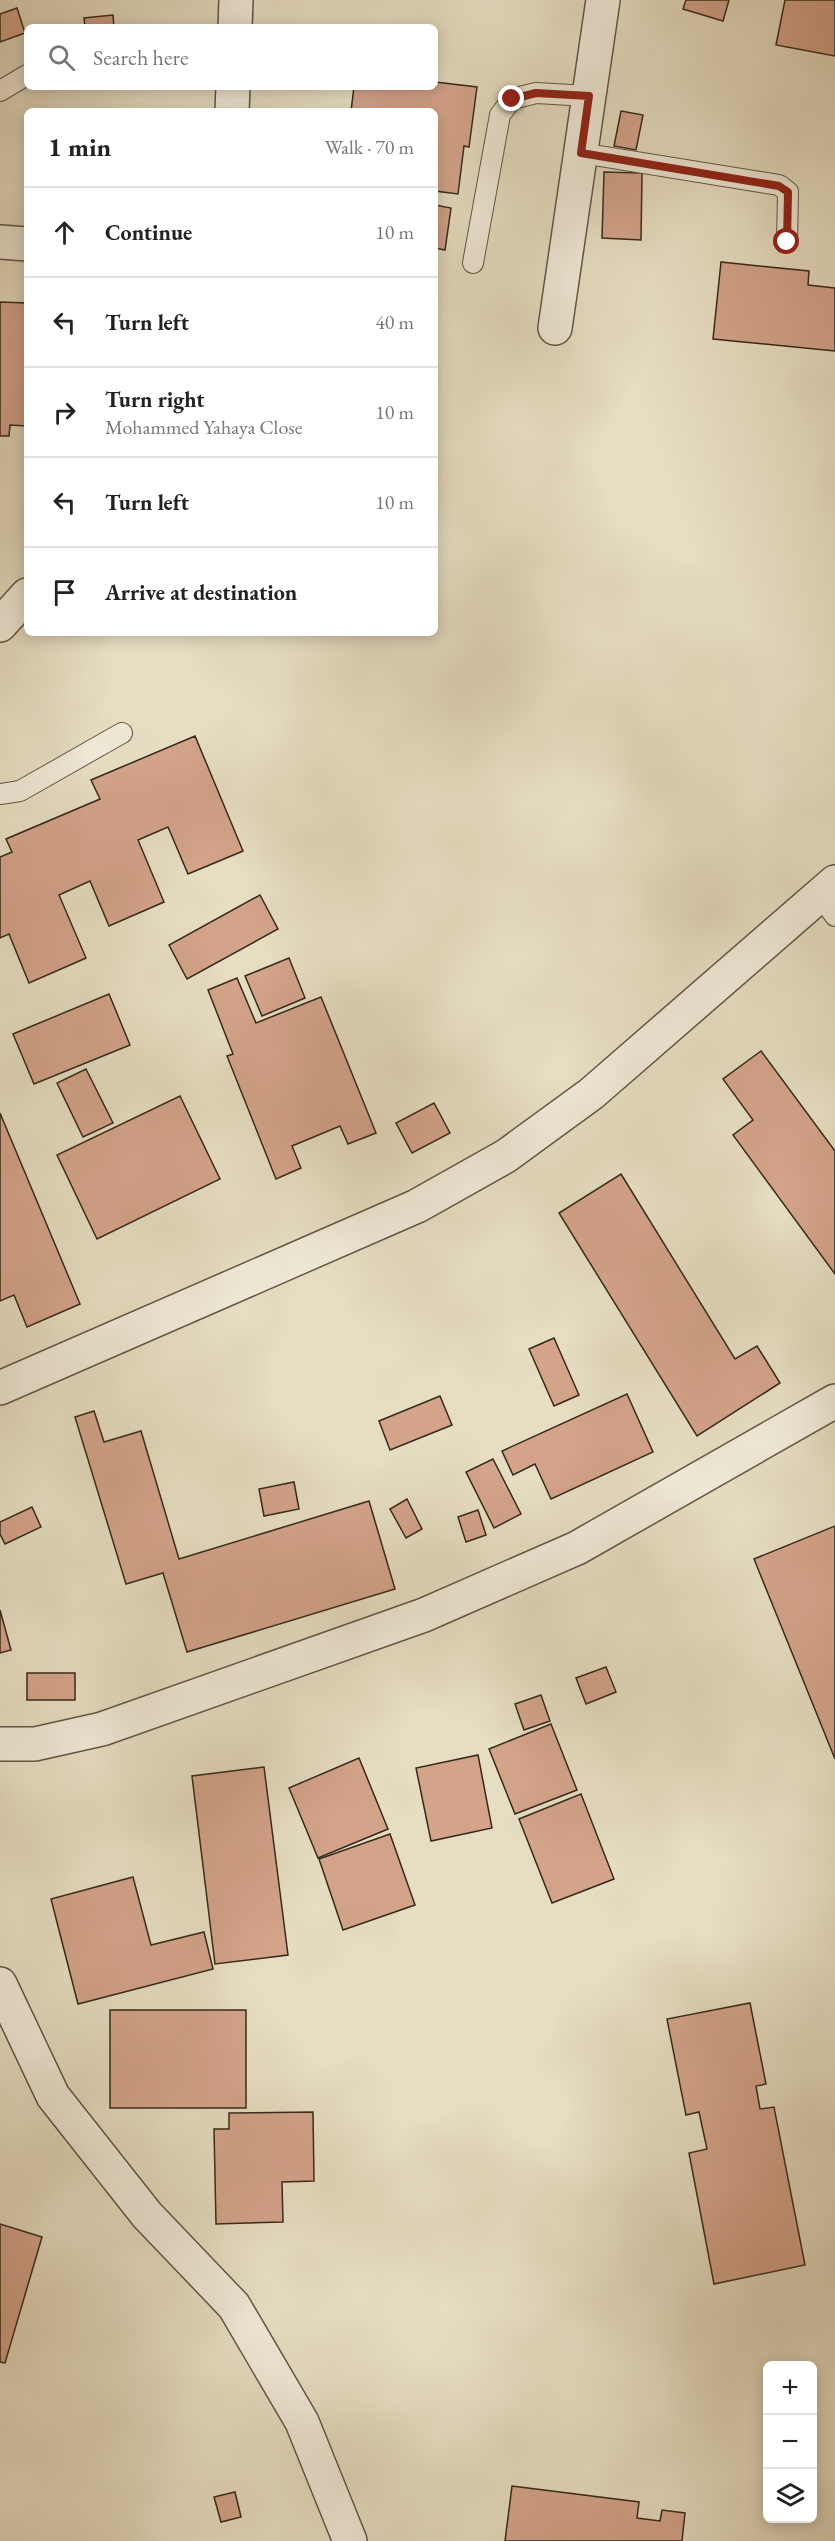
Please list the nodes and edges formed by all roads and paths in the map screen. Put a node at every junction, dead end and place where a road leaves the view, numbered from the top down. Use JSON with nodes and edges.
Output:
{"nodes":[{"id":1,"x":236,"y":0,"type":"edge"},
{"id":2,"x":603,"y":0,"type":"edge"},
{"id":3,"x":235,"y":24,"type":"edge"},
{"id":4,"x":24,"y":77,"type":"edge"},
{"id":5,"x":233,"y":90,"type":"edge"},
{"id":6,"x":0,"y":91,"type":"edge"},
{"id":7,"x":589,"y":96,"type":"junction"},
{"id":8,"x":232,"y":108,"type":"edge"},
{"id":9,"x":581,"y":153,"type":"junction"},
{"id":10,"x":0,"y":242,"type":"edge"},
{"id":11,"x":787,"y":242,"type":"dead end"},
{"id":12,"x":24,"y":244,"type":"edge"},
{"id":13,"x":473,"y":263,"type":"dead end"},
{"id":14,"x":555,"y":328,"type":"dead end"},
{"id":15,"x":24,"y":598,"type":"edge"},
{"id":16,"x":0,"y":625,"type":"edge"},
{"id":17,"x":122,"y":733,"type":"dead end"},
{"id":18,"x":0,"y":794,"type":"edge"},
{"id":19,"x":830,"y":898,"type":"edge"},
{"id":20,"x":0,"y":1388,"type":"edge"},
{"id":21,"x":835,"y":1401,"type":"edge"},
{"id":22,"x":0,"y":1744,"type":"edge"},
{"id":23,"x":0,"y":1984,"type":"edge"},
{"id":24,"x":15,"y":2042,"type":"edge"},
{"id":25,"x":350,"y":2541,"type":"edge"}],
"edges":[{"from":1,"to":3,"type":"street"},
{"from":2,"to":7,"type":"street"},
{"from":4,"to":6,"type":"lane"},
{"from":5,"to":8,"type":"street"},
{"from":7,"to":9,"type":"street"},
{"from":7,"to":13,"type":"lane"},
{"from":9,"to":11,"type":"lane"},
{"from":9,"to":14,"type":"street"},
{"from":10,"to":12,"type":"street"},
{"from":15,"to":16,"type":"street"},
{"from":17,"to":18,"type":"lane"},
{"from":19,"to":20,"type":"street"},
{"from":21,"to":22,"type":"street"},
{"from":23,"to":24,"type":"street"},
{"from":24,"to":25,"type":"street"}]}
